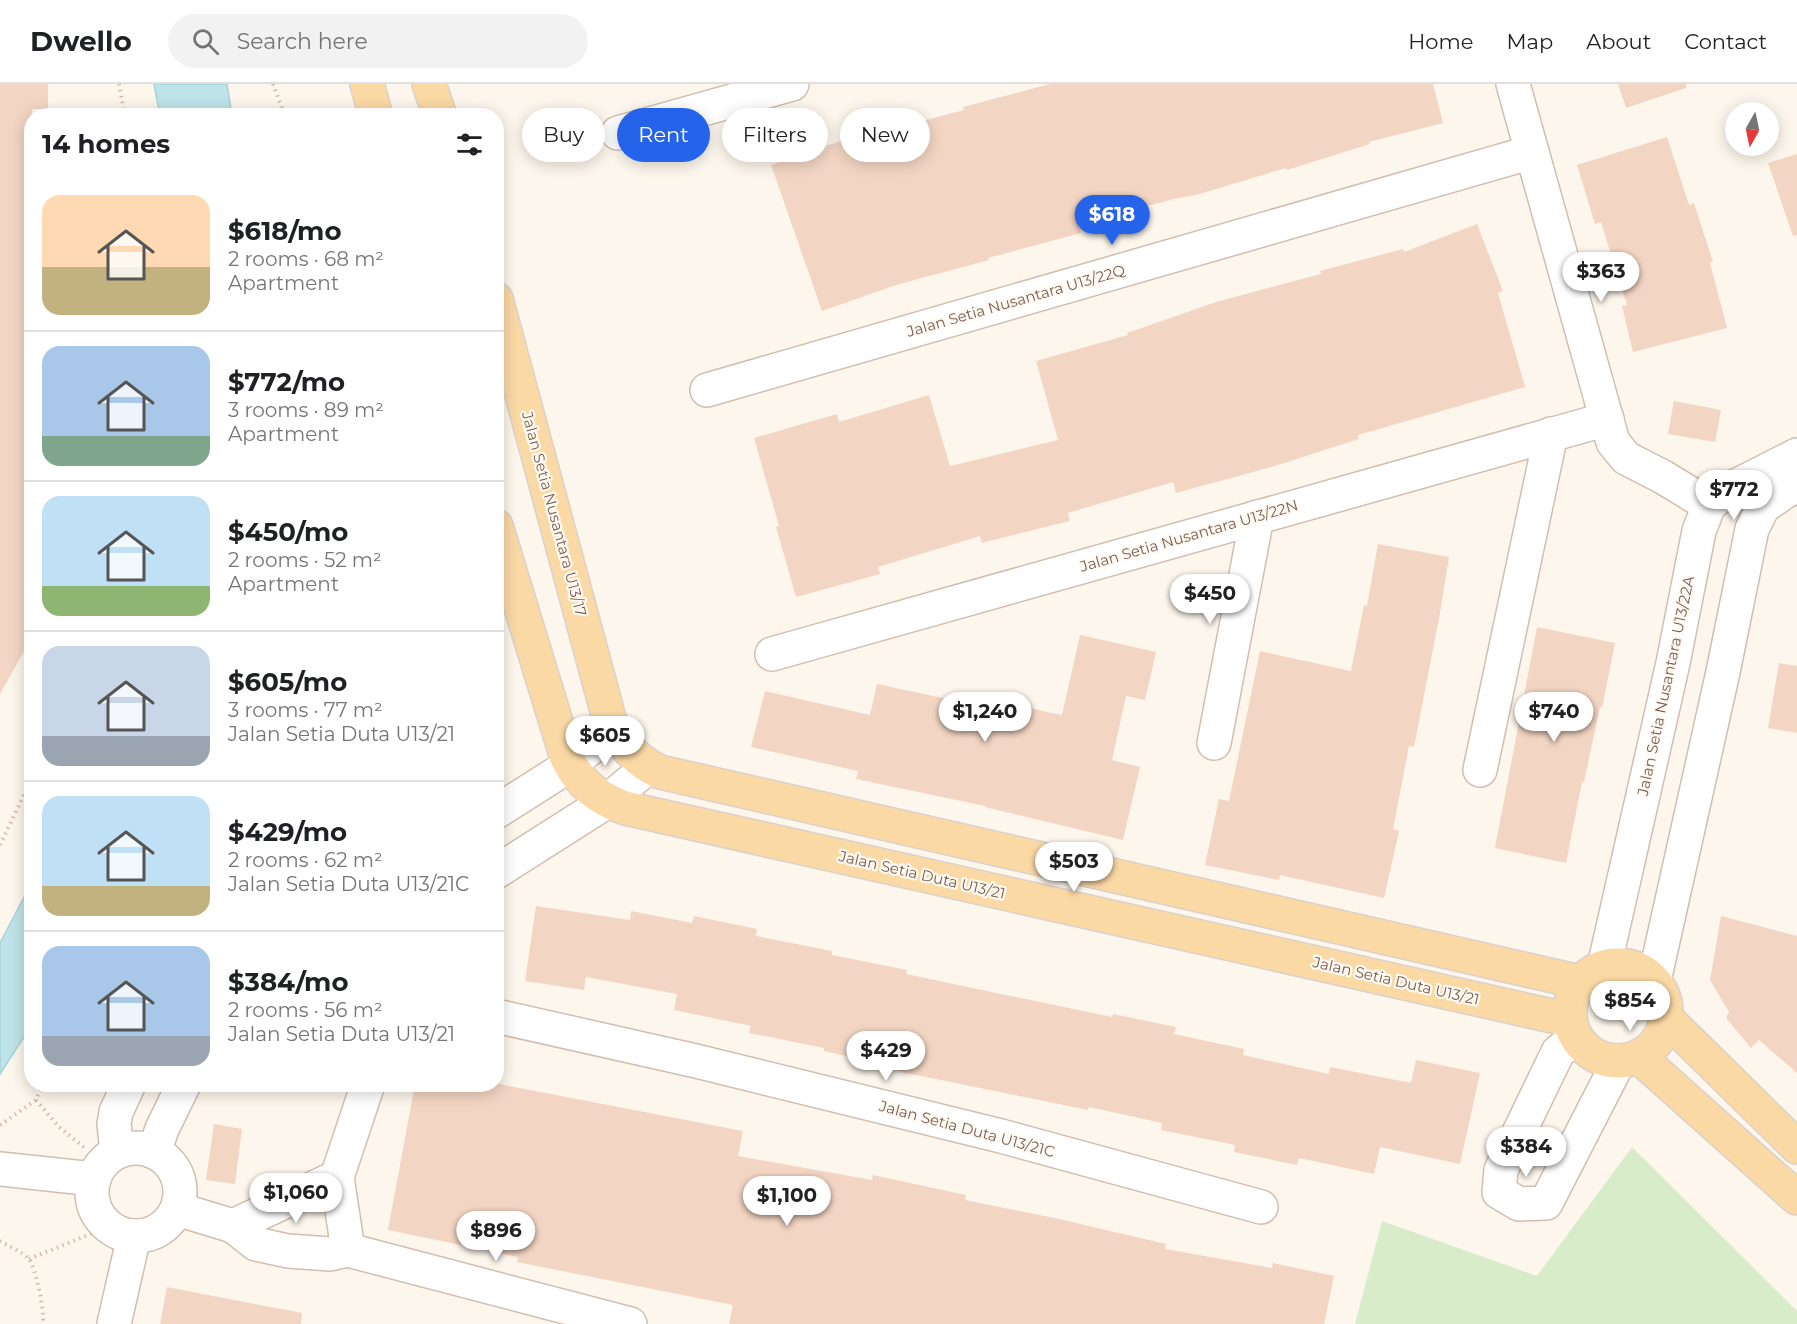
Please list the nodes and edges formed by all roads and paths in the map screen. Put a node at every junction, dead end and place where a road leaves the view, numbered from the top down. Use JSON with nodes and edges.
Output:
{"nodes":[{"id":1,"x":119,"y":84,"type":"edge"},
{"id":2,"x":273,"y":84,"type":"edge"},
{"id":3,"x":367,"y":84,"type":"edge"},
{"id":4,"x":429,"y":84,"type":"edge"},
{"id":5,"x":792,"y":84,"type":"edge"},
{"id":6,"x":1513,"y":84,"type":"edge"},
{"id":7,"x":124,"y":108,"type":"edge"},
{"id":8,"x":282,"y":108,"type":"edge"},
{"id":9,"x":374,"y":108,"type":"edge"},
{"id":10,"x":437,"y":108,"type":"edge"},
{"id":11,"x":707,"y":108,"type":"edge"},
{"id":12,"x":1532,"y":152,"type":"junction"},
{"id":13,"x":504,"y":327,"type":"edge"},
{"id":14,"x":707,"y":390,"type":"dead end"},
{"id":15,"x":1607,"y":419,"type":"junction"},
{"id":16,"x":1551,"y":434,"type":"junction"},
{"id":17,"x":1797,"y":455,"type":"edge"},
{"id":18,"x":1797,"y":486,"type":"edge"},
{"id":19,"x":1719,"y":498,"type":"junction"},
{"id":20,"x":1762,"y":507,"type":"junction"},
{"id":21,"x":1257,"y":517,"type":"junction"},
{"id":22,"x":1696,"y":549,"type":"junction"},
{"id":23,"x":504,"y":552,"type":"edge"},
{"id":24,"x":1746,"y":559,"type":"junction"},
{"id":25,"x":772,"y":654,"type":"dead end"},
{"id":26,"x":614,"y":729,"type":"junction"},
{"id":27,"x":1214,"y":743,"type":"dead end"},
{"id":28,"x":570,"y":765,"type":"junction"},
{"id":29,"x":648,"y":767,"type":"junction"},
{"id":30,"x":1480,"y":770,"type":"dead end"},
{"id":31,"x":24,"y":795,"type":"edge"},
{"id":32,"x":606,"y":801,"type":"junction"},
{"id":33,"x":504,"y":807,"type":"edge"},
{"id":34,"x":0,"y":845,"type":"edge"},
{"id":35,"x":504,"y":867,"type":"edge"},
{"id":36,"x":1592,"y":974,"type":"junction"},
{"id":37,"x":1654,"y":981,"type":"junction"},
{"id":38,"x":504,"y":1018,"type":"edge"},
{"id":39,"x":1666,"y":1018,"type":"junction"},
{"id":40,"x":1573,"y":1029,"type":"junction"},
{"id":41,"x":1629,"y":1059,"type":"junction"},
{"id":42,"x":39,"y":1092,"type":"edge"},
{"id":43,"x":125,"y":1092,"type":"edge"},
{"id":44,"x":180,"y":1092,"type":"edge"},
{"id":45,"x":365,"y":1092,"type":"edge"},
{"id":46,"x":36,"y":1100,"type":"junction"},
{"id":47,"x":0,"y":1125,"type":"edge"},
{"id":48,"x":1797,"y":1147,"type":"edge"},
{"id":49,"x":154,"y":1152,"type":"junction"},
{"id":50,"x":104,"y":1165,"type":"junction"},
{"id":51,"x":0,"y":1169,"type":"edge"},
{"id":52,"x":337,"y":1177,"type":"junction"},
{"id":53,"x":1797,"y":1198,"type":"edge"},
{"id":54,"x":1261,"y":1207,"type":"dead end"},
{"id":55,"x":177,"y":1209,"type":"junction"},
{"id":56,"x":233,"y":1226,"type":"junction"},
{"id":57,"x":121,"y":1231,"type":"junction"},
{"id":58,"x":0,"y":1241,"type":"edge"},
{"id":59,"x":348,"y":1250,"type":"junction"},
{"id":60,"x":29,"y":1259,"type":"junction"},
{"id":61,"x":43,"y":1324,"type":"edge"},
{"id":62,"x":114,"y":1324,"type":"edge"},
{"id":63,"x":630,"y":1324,"type":"edge"}],
"edges":[{"from":1,"to":7,"type":"path"},
{"from":2,"to":8,"type":"path"},
{"from":3,"to":9,"type":"main road"},
{"from":4,"to":10,"type":"main road"},
{"from":5,"to":11,"type":"street"},
{"from":6,"to":12,"type":"street"},
{"from":12,"to":14,"type":"street","name":"Jalan Setia Nusantara U13/22Q"},
{"from":12,"to":15,"type":"street"},
{"from":13,"to":26,"type":"main road","name":"Jalan Setia Nusantara U13/17"},
{"from":15,"to":16,"type":"street","name":"Jalan Setia Nusantara U13/22N"},
{"from":15,"to":19,"type":"street"},
{"from":16,"to":21,"type":"street","name":"Jalan Setia Nusantara U13/22N"},
{"from":16,"to":30,"type":"street"},
{"from":17,"to":19,"type":"street"},
{"from":18,"to":20,"type":"street"},
{"from":19,"to":20,"type":"street"},
{"from":19,"to":22,"type":"street","name":"Jalan Setia Nusantara U13/22A"},
{"from":20,"to":24,"type":"street"},
{"from":21,"to":25,"type":"street","name":"Jalan Setia Nusantara U13/22N"},
{"from":21,"to":27,"type":"street"},
{"from":22,"to":24,"type":"street"},
{"from":22,"to":36,"type":"street","name":"Jalan Setia Nusantara U13/22A"},
{"from":23,"to":28,"type":"main road"},
{"from":24,"to":37,"type":"street"},
{"from":26,"to":28,"type":"street"},
{"from":26,"to":29,"type":"main road"},
{"from":28,"to":32,"type":"main road","name":"Jalan Setia Duta U13/21"},
{"from":28,"to":33,"type":"street"},
{"from":29,"to":32,"type":"street"},
{"from":29,"to":36,"type":"main road"},
{"from":31,"to":34,"type":"path"},
{"from":32,"to":35,"type":"street"},
{"from":32,"to":40,"type":"main road","name":"Jalan Setia Duta U13/21"},
{"from":36,"to":37,"type":"main road"},
{"from":36,"to":40,"type":"main road"},
{"from":37,"to":39,"type":"main road"},
{"from":38,"to":54,"type":"street","name":"Jalan Setia Duta U13/21C"},
{"from":39,"to":41,"type":"main road"},
{"from":39,"to":48,"type":"main road"},
{"from":40,"to":41,"type":"main road"},
{"from":40,"to":41,"type":"street"},
{"from":41,"to":53,"type":"main road"},
{"from":42,"to":46,"type":"path"},
{"from":43,"to":50,"type":"street"},
{"from":44,"to":49,"type":"street"},
{"from":45,"to":52,"type":"street"},
{"from":46,"to":47,"type":"path"},
{"from":46,"to":50,"type":"path"},
{"from":49,"to":50,"type":"street"},
{"from":49,"to":55,"type":"street"},
{"from":50,"to":51,"type":"street"},
{"from":50,"to":57,"type":"street"},
{"from":52,"to":56,"type":"street"},
{"from":52,"to":59,"type":"street"},
{"from":55,"to":56,"type":"street"},
{"from":55,"to":57,"type":"street"},
{"from":56,"to":59,"type":"street"},
{"from":57,"to":60,"type":"path"},
{"from":57,"to":62,"type":"street"},
{"from":58,"to":60,"type":"path"},
{"from":59,"to":63,"type":"street"},
{"from":60,"to":61,"type":"path"}]}
